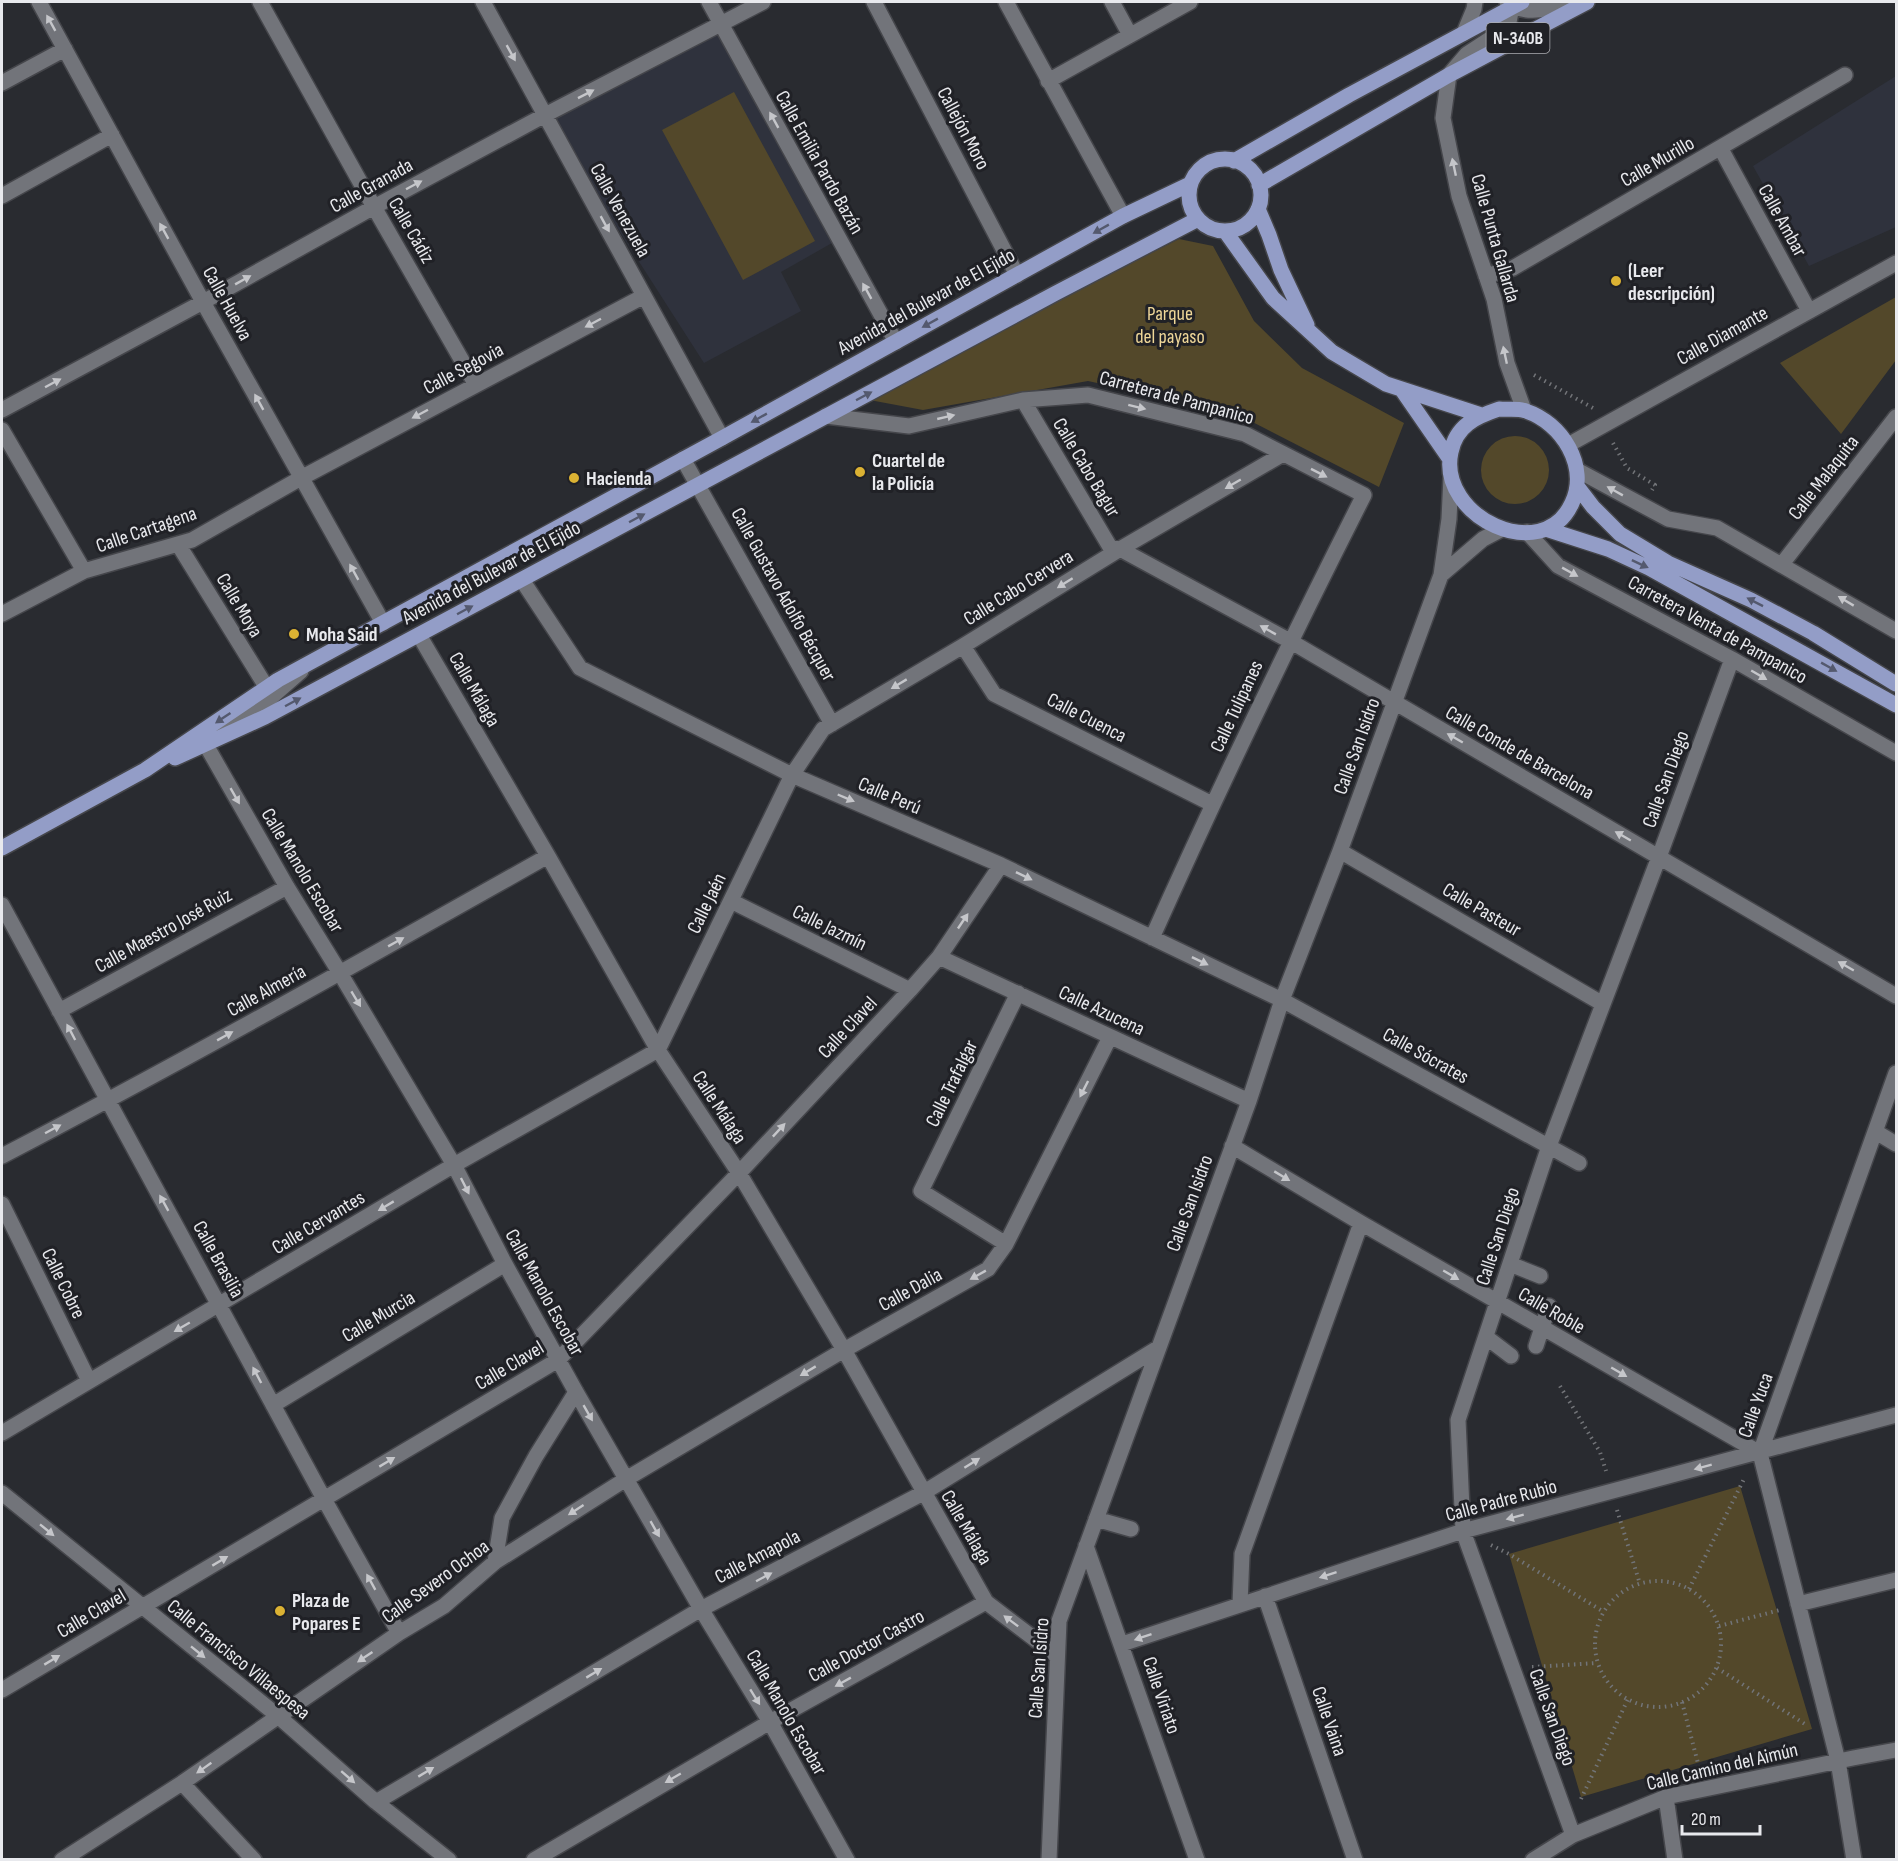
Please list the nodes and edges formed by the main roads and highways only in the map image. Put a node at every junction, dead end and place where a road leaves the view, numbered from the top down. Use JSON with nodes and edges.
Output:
{"nodes":[{"id":1,"x":1587,"y":2,"type":"edge"},
{"id":2,"x":1513,"y":3,"type":"edge"},
{"id":3,"x":1234,"y":161,"type":"junction"},
{"id":4,"x":1191,"y":184,"type":"junction"},
{"id":5,"x":1259,"y":185,"type":"junction"},
{"id":6,"x":1258,"y":209,"type":"junction"},
{"id":7,"x":1198,"y":219,"type":"junction"},
{"id":8,"x":1225,"y":231,"type":"junction"},
{"id":9,"x":1310,"y":330,"type":"junction"},
{"id":10,"x":1402,"y":390,"type":"junction"},
{"id":11,"x":1481,"y":415,"type":"junction"},
{"id":12,"x":1449,"y":458,"type":"junction"},
{"id":13,"x":1577,"y":486,"type":"junction"},
{"id":14,"x":1546,"y":529,"type":"junction"},
{"id":15,"x":1896,"y":684,"type":"edge"},
{"id":16,"x":1896,"y":705,"type":"edge"},
{"id":17,"x":145,"y":770,"type":"junction"},
{"id":18,"x":2,"y":848,"type":"edge"}],
"edges":[{"from":1,"to":5,"type":"main road","number":"N-340B"},
{"from":2,"to":3,"type":"main road","name":"Avenida del Bulevar de El Ejido","number":"N-340B"},
{"from":3,"to":4,"type":"main road","name":"Avenida del Bulevar de El Ejido"},
{"from":3,"to":5,"type":"main road"},
{"from":4,"to":7,"type":"main road"},
{"from":4,"to":17,"type":"main road","name":"Avenida del Bulevar de El Ejido","one_way":true},
{"from":5,"to":6,"type":"main road"},
{"from":6,"to":8,"type":"main road"},
{"from":6,"to":9,"type":"main road"},
{"from":7,"to":8,"type":"main road"},
{"from":17,"to":7,"type":"main road","name":"Avenida del Bulevar de El Ejido","one_way":true},
{"from":8,"to":9,"type":"main road"},
{"from":9,"to":10,"type":"main road"},
{"from":10,"to":11,"type":"main road"},
{"from":10,"to":12,"type":"main road"},
{"from":11,"to":12,"type":"main road"},
{"from":11,"to":13,"type":"main road"},
{"from":12,"to":14,"type":"main road"},
{"from":13,"to":14,"type":"main road"},
{"from":15,"to":13,"type":"main road","name":"Carretera Venta de Pampanico","one_way":true},
{"from":14,"to":16,"type":"main road","name":"Carretera Venta de Pampanico","one_way":true},
{"from":17,"to":18,"type":"main road","name":"Avenida del Bulevar de El Ejido"}]}
